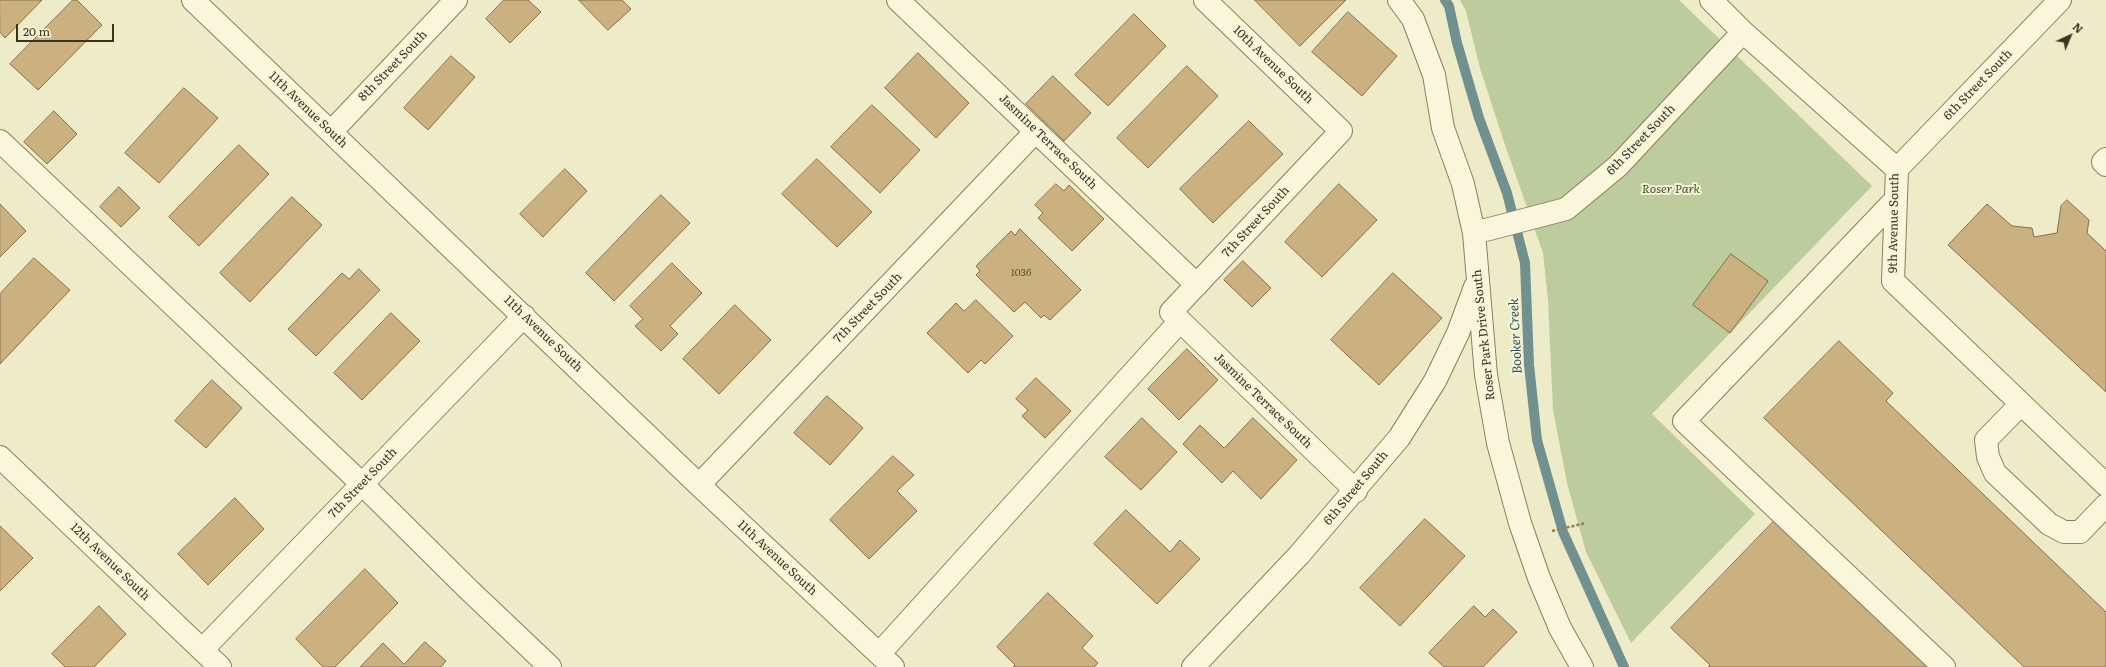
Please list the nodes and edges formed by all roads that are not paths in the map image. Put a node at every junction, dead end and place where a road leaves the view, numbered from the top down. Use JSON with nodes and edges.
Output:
{"nodes":[{"id":1,"x":193,"y":0,"type":"edge"},
{"id":2,"x":456,"y":0,"type":"edge"},
{"id":3,"x":898,"y":0,"type":"edge"},
{"id":4,"x":1205,"y":0,"type":"edge"},
{"id":5,"x":1398,"y":0,"type":"edge"},
{"id":6,"x":1711,"y":0,"type":"edge"},
{"id":7,"x":2060,"y":0,"type":"edge"},
{"id":8,"x":1743,"y":32,"type":"junction"},
{"id":9,"x":1036,"y":131,"type":"junction"},
{"id":10,"x":1341,"y":131,"type":"joint"},
{"id":11,"x":331,"y":132,"type":"junction"},
{"id":12,"x":0,"y":141,"type":"edge"},
{"id":13,"x":1897,"y":169,"type":"junction"},
{"id":14,"x":1896,"y":199,"type":"junction"},
{"id":15,"x":1474,"y":233,"type":"junction"},
{"id":16,"x":1478,"y":280,"type":"junction"},
{"id":17,"x":1197,"y":285,"type":"junction"},
{"id":18,"x":524,"y":316,"type":"junction"},
{"id":19,"x":1175,"y":316,"type":"junction"},
{"id":20,"x":2021,"y":404,"type":"junction"},
{"id":21,"x":0,"y":457,"type":"edge"},
{"id":22,"x":362,"y":484,"type":"junction"},
{"id":23,"x":699,"y":485,"type":"junction"},
{"id":24,"x":2106,"y":485,"type":"edge"},
{"id":25,"x":1356,"y":491,"type":"junction"},
{"id":26,"x":2106,"y":505,"type":"edge"},
{"id":27,"x":202,"y":650,"type":"junction"},
{"id":28,"x":886,"y":660,"type":"edge"},
{"id":29,"x":220,"y":667,"type":"edge"},
{"id":30,"x":550,"y":667,"type":"edge"},
{"id":31,"x":1192,"y":667,"type":"edge"},
{"id":32,"x":1582,"y":667,"type":"edge"},
{"id":33,"x":1944,"y":667,"type":"edge"}],
"edges":[{"from":1,"to":11,"type":"street","name":"11th Avenue South"},
{"from":2,"to":11,"type":"street","name":"8th Street South"},
{"from":3,"to":9,"type":"street","name":"Jasmine Terrace South"},
{"from":4,"to":10,"type":"street","name":"10th Avenue South"},
{"from":5,"to":15,"type":"street","name":"Roser Park Drive South"},
{"from":6,"to":8,"type":"street","name":"9th Avenue South"},
{"from":7,"to":13,"type":"street","name":"6th Street South"},
{"from":8,"to":13,"type":"street","name":"9th Avenue South"},
{"from":8,"to":15,"type":"street","name":"6th Street South"},
{"from":9,"to":17,"type":"street","name":"Jasmine Terrace South"},
{"from":9,"to":23,"type":"street","name":"7th Street South"},
{"from":10,"to":17,"type":"street","name":"7th Street South"},
{"from":11,"to":18,"type":"street","name":"11th Avenue South"},
{"from":12,"to":22,"type":"street"},
{"from":13,"to":14,"type":"street","name":"9th Avenue South"},
{"from":14,"to":20,"type":"street","name":"9th Avenue South"},
{"from":14,"to":33,"type":"street"},
{"from":15,"to":16,"type":"street","name":"Roser Park Drive South"},
{"from":16,"to":25,"type":"street","name":"6th Street South"},
{"from":16,"to":32,"type":"street","name":"Roser Park Drive South"},
{"from":17,"to":19,"type":"street","name":"7th Street South"},
{"from":18,"to":22,"type":"street","name":"7th Street South"},
{"from":18,"to":23,"type":"street","name":"11th Avenue South"},
{"from":19,"to":25,"type":"street","name":"Jasmine Terrace South"},
{"from":19,"to":28,"type":"street","name":"7th Street South"},
{"from":20,"to":24,"type":"street","name":"9th Avenue South"},
{"from":20,"to":26,"type":"street"},
{"from":21,"to":27,"type":"street","name":"12th Avenue South"},
{"from":22,"to":27,"type":"street","name":"7th Street South"},
{"from":22,"to":30,"type":"street"},
{"from":23,"to":28,"type":"street","name":"11th Avenue South"},
{"from":25,"to":31,"type":"street","name":"6th Street South"},
{"from":27,"to":29,"type":"street","name":"12th Avenue South"}]}
